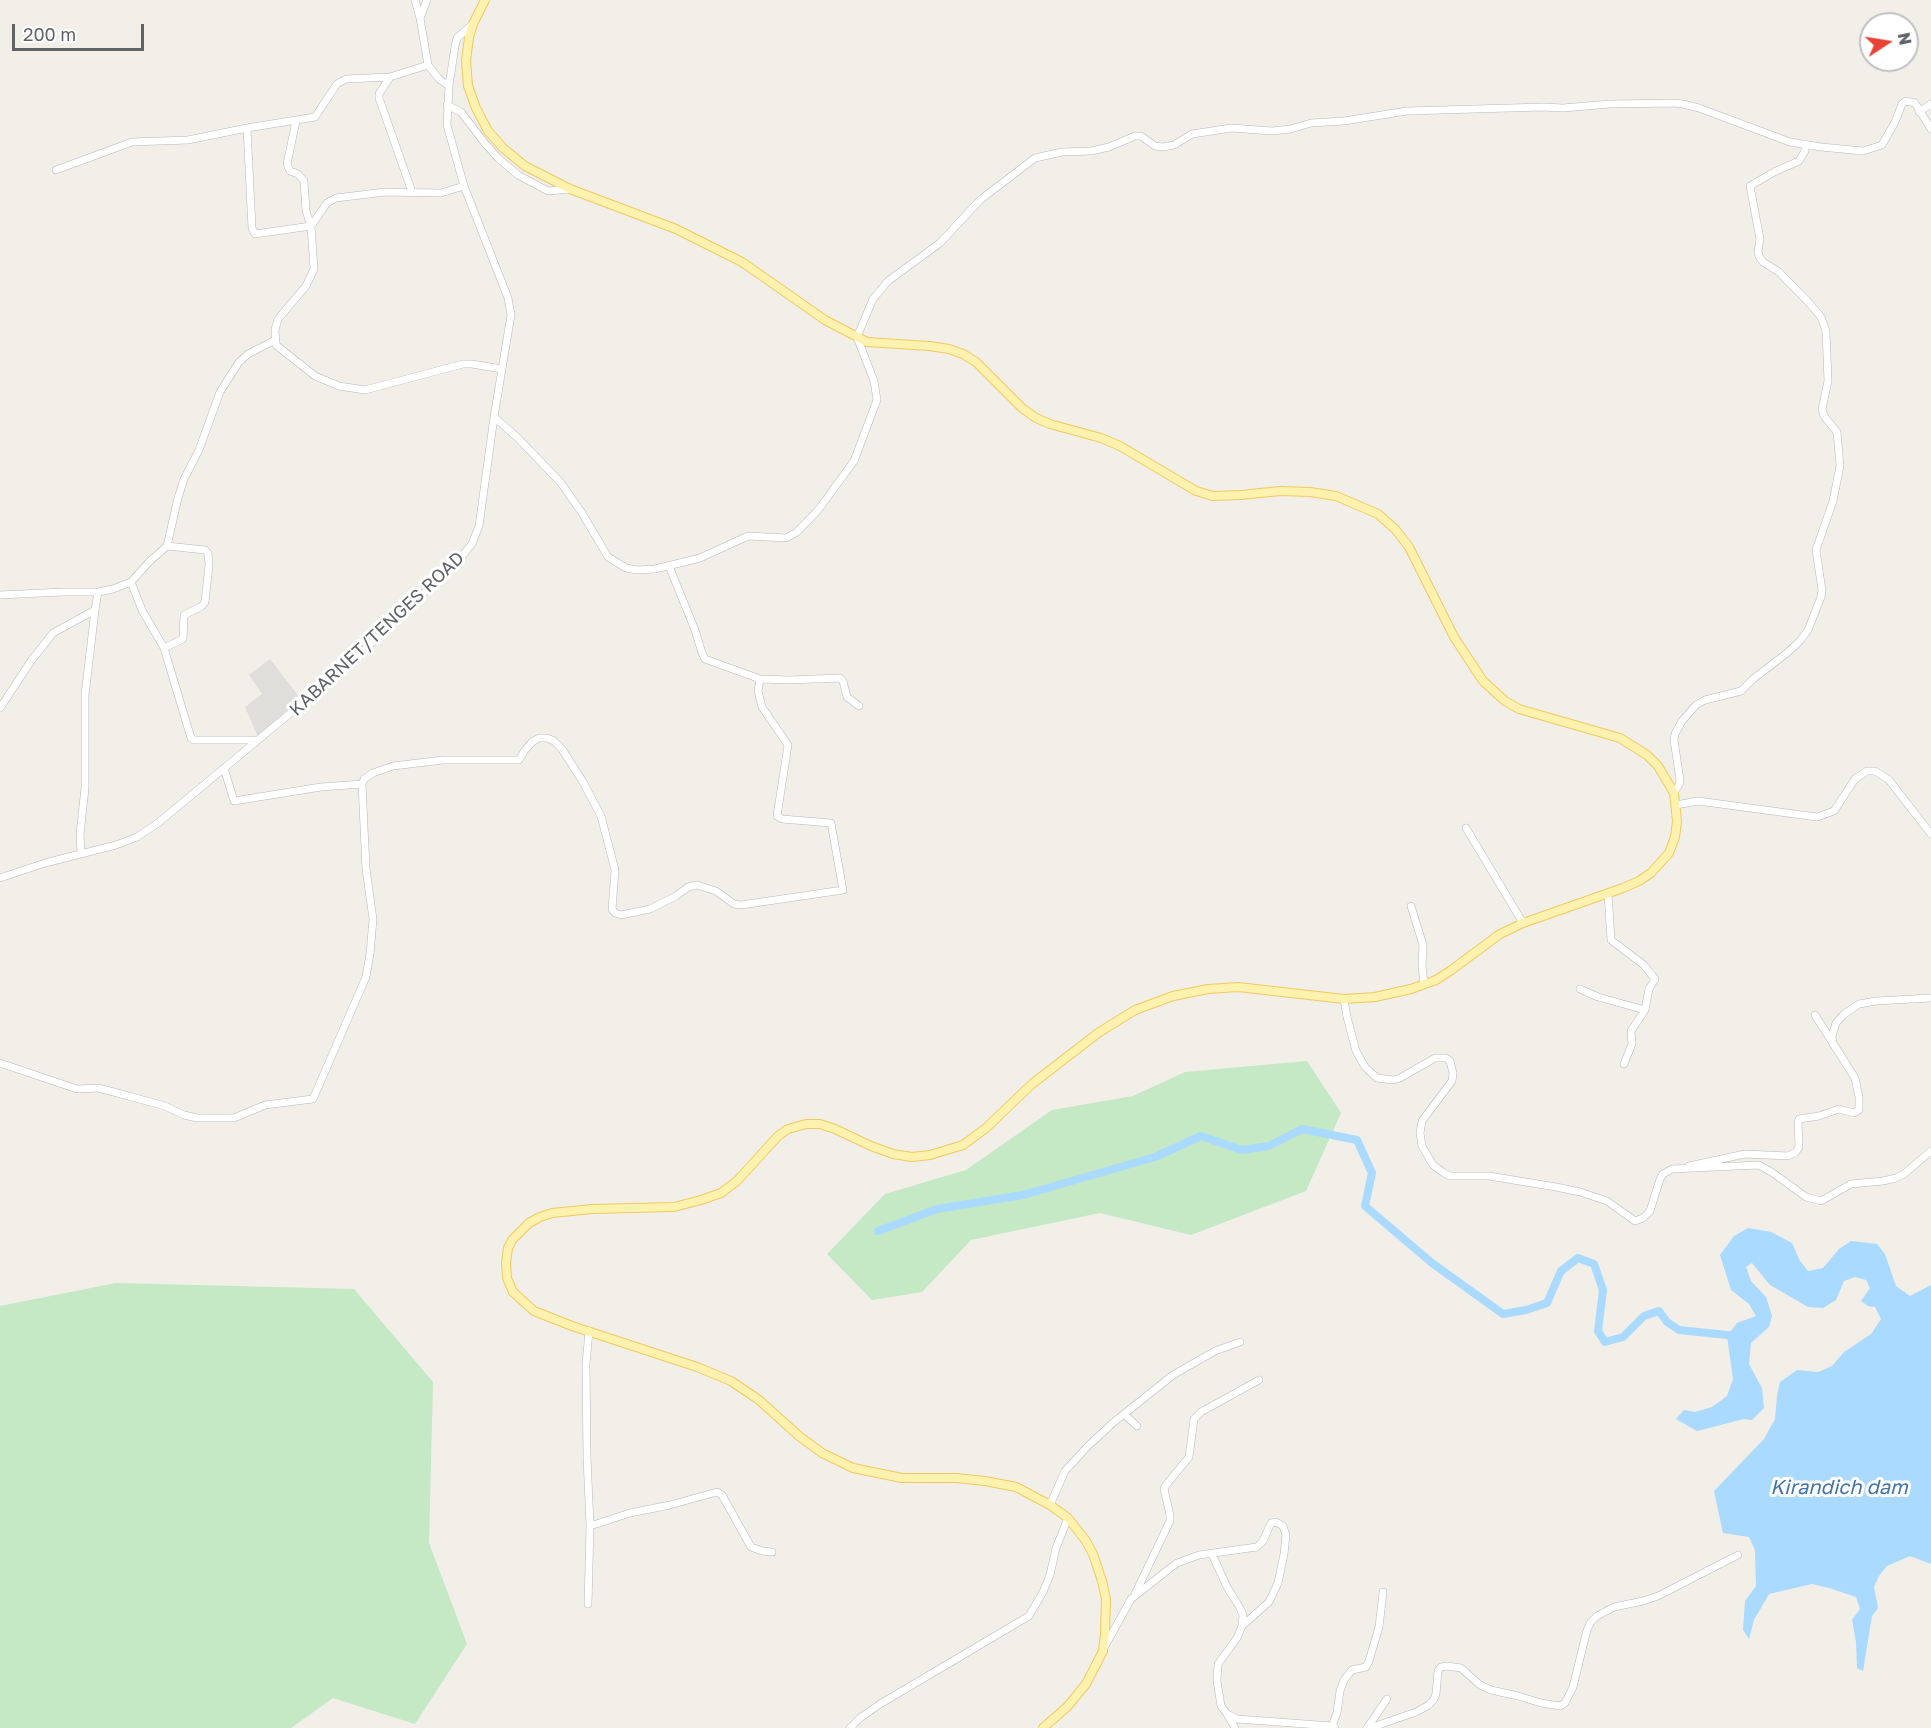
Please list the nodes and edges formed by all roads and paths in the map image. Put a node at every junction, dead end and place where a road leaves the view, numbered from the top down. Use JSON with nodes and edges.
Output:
{"nodes":[{"id":1,"x":415,"y":0,"type":"edge"},
{"id":2,"x":427,"y":0,"type":"edge"},
{"id":3,"x":485,"y":0,"type":"edge"},
{"id":4,"x":420,"y":18,"type":"junction"},
{"id":5,"x":473,"y":24,"type":"junction"},
{"id":6,"x":428,"y":65,"type":"junction"},
{"id":7,"x":390,"y":77,"type":"junction"},
{"id":8,"x":448,"y":86,"type":"junction"},
{"id":9,"x":1931,"y":104,"type":"edge"},
{"id":10,"x":447,"y":105,"type":"junction"},
{"id":11,"x":1919,"y":112,"type":"junction"},
{"id":12,"x":296,"y":121,"type":"junction"},
{"id":13,"x":247,"y":128,"type":"junction"},
{"id":14,"x":1931,"y":129,"type":"edge"},
{"id":15,"x":1805,"y":144,"type":"junction"},
{"id":16,"x":56,"y":170,"type":"dead end"},
{"id":17,"x":464,"y":186,"type":"junction"},
{"id":18,"x":570,"y":189,"type":"junction"},
{"id":19,"x":412,"y":192,"type":"junction"},
{"id":20,"x":311,"y":226,"type":"junction"},
{"id":21,"x":857,"y":338,"type":"junction"},
{"id":22,"x":275,"y":340,"type":"junction"},
{"id":23,"x":502,"y":369,"type":"junction"},
{"id":24,"x":494,"y":417,"type":"junction"},
{"id":25,"x":167,"y":546,"type":"junction"},
{"id":26,"x":669,"y":566,"type":"junction"},
{"id":27,"x":131,"y":582,"type":"junction"},
{"id":28,"x":98,"y":592,"type":"junction"},
{"id":29,"x":0,"y":595,"type":"edge"},
{"id":30,"x":95,"y":610,"type":"junction"},
{"id":31,"x":164,"y":648,"type":"junction"},
{"id":32,"x":760,"y":679,"type":"junction"},
{"id":33,"x":859,"y":706,"type":"dead end"},
{"id":34,"x":0,"y":708,"type":"edge"},
{"id":35,"x":257,"y":740,"type":"junction"},
{"id":36,"x":224,"y":768,"type":"junction"},
{"id":37,"x":362,"y":784,"type":"junction"},
{"id":38,"x":1674,"y":793,"type":"junction"},
{"id":39,"x":1676,"y":805,"type":"junction"},
{"id":40,"x":1466,"y":828,"type":"dead end"},
{"id":41,"x":1931,"y":834,"type":"edge"},
{"id":42,"x":81,"y":854,"type":"junction"},
{"id":43,"x":0,"y":878,"type":"edge"},
{"id":44,"x":1608,"y":893,"type":"junction"},
{"id":45,"x":1411,"y":906,"type":"dead end"},
{"id":46,"x":1523,"y":923,"type":"junction"},
{"id":47,"x":1424,"y":984,"type":"junction"},
{"id":48,"x":1580,"y":989,"type":"dead end"},
{"id":49,"x":1931,"y":998,"type":"edge"},
{"id":50,"x":1344,"y":999,"type":"junction"},
{"id":51,"x":1645,"y":1010,"type":"junction"},
{"id":52,"x":1815,"y":1015,"type":"dead end"},
{"id":53,"x":1833,"y":1044,"type":"junction"},
{"id":54,"x":0,"y":1063,"type":"edge"},
{"id":55,"x":1624,"y":1064,"type":"dead end"},
{"id":56,"x":1931,"y":1150,"type":"edge"},
{"id":57,"x":1681,"y":1168,"type":"junction"},
{"id":58,"x":589,"y":1331,"type":"junction"},
{"id":59,"x":1240,"y":1342,"type":"dead end"},
{"id":60,"x":1259,"y":1380,"type":"dead end"},
{"id":61,"x":1124,"y":1414,"type":"junction"},
{"id":62,"x":1137,"y":1426,"type":"dead end"},
{"id":63,"x":1050,"y":1504,"type":"junction"},
{"id":64,"x":1068,"y":1518,"type":"junction"},
{"id":65,"x":590,"y":1527,"type":"junction"},
{"id":66,"x":772,"y":1552,"type":"dead end"},
{"id":67,"x":1212,"y":1554,"type":"junction"},
{"id":68,"x":1738,"y":1556,"type":"dead end"},
{"id":69,"x":1383,"y":1592,"type":"dead end"},
{"id":70,"x":1134,"y":1597,"type":"junction"},
{"id":71,"x":588,"y":1604,"type":"dead end"},
{"id":72,"x":1242,"y":1626,"type":"junction"},
{"id":73,"x":1103,"y":1651,"type":"junction"},
{"id":74,"x":1388,"y":1699,"type":"dead end"},
{"id":75,"x":1227,"y":1714,"type":"junction"},
{"id":76,"x":1333,"y":1727,"type":"edge"},
{"id":77,"x":850,"y":1728,"type":"edge"},
{"id":78,"x":1043,"y":1728,"type":"edge"},
{"id":79,"x":1235,"y":1728,"type":"edge"},
{"id":80,"x":1368,"y":1728,"type":"edge"}],
"edges":[{"from":1,"to":4,"type":"street"},
{"from":2,"to":4,"type":"street"},
{"from":3,"to":5,"type":"main road"},
{"from":4,"to":6,"type":"street"},
{"from":5,"to":8,"type":"street","name":"KABARNET/TENGES ROAD"},
{"from":5,"to":18,"type":"main road"},
{"from":6,"to":7,"type":"street"},
{"from":6,"to":8,"type":"street"},
{"from":7,"to":12,"type":"street"},
{"from":7,"to":19,"type":"street"},
{"from":8,"to":10,"type":"street","name":"KABARNET/TENGES ROAD"},
{"from":9,"to":11,"type":"street"},
{"from":10,"to":17,"type":"street","name":"KABARNET/TENGES ROAD"},
{"from":10,"to":18,"type":"street"},
{"from":11,"to":14,"type":"street"},
{"from":11,"to":15,"type":"street"},
{"from":12,"to":13,"type":"street"},
{"from":12,"to":20,"type":"street"},
{"from":13,"to":16,"type":"street"},
{"from":13,"to":20,"type":"street"},
{"from":15,"to":21,"type":"street"},
{"from":15,"to":38,"type":"street"},
{"from":17,"to":19,"type":"street"},
{"from":17,"to":23,"type":"street","name":"KABARNET/TENGES ROAD"},
{"from":18,"to":21,"type":"main road"},
{"from":19,"to":20,"type":"street"},
{"from":20,"to":22,"type":"street"},
{"from":21,"to":26,"type":"street"},
{"from":21,"to":38,"type":"main road"},
{"from":22,"to":23,"type":"street"},
{"from":22,"to":25,"type":"street"},
{"from":23,"to":24,"type":"street","name":"KABARNET/TENGES ROAD"},
{"from":24,"to":26,"type":"street"},
{"from":24,"to":35,"type":"street","name":"KABARNET/TENGES ROAD"},
{"from":25,"to":27,"type":"street"},
{"from":25,"to":31,"type":"street"},
{"from":26,"to":32,"type":"street"},
{"from":27,"to":28,"type":"street"},
{"from":27,"to":31,"type":"street"},
{"from":28,"to":29,"type":"street"},
{"from":28,"to":30,"type":"street"},
{"from":30,"to":34,"type":"street"},
{"from":30,"to":42,"type":"street"},
{"from":31,"to":35,"type":"street"},
{"from":32,"to":33,"type":"street"},
{"from":32,"to":37,"type":"street"},
{"from":35,"to":36,"type":"street","name":"KABARNET/TENGES ROAD"},
{"from":36,"to":37,"type":"street"},
{"from":36,"to":42,"type":"street","name":"KABARNET/TENGES ROAD"},
{"from":37,"to":54,"type":"street"},
{"from":38,"to":39,"type":"main road"},
{"from":39,"to":41,"type":"street"},
{"from":39,"to":44,"type":"main road"},
{"from":40,"to":46,"type":"street"},
{"from":42,"to":43,"type":"street","name":"KABARNET/TENGES ROAD"},
{"from":44,"to":46,"type":"main road"},
{"from":44,"to":51,"type":"street"},
{"from":45,"to":47,"type":"street"},
{"from":46,"to":47,"type":"main road"},
{"from":47,"to":50,"type":"main road"},
{"from":48,"to":51,"type":"street"},
{"from":49,"to":53,"type":"street"},
{"from":50,"to":57,"type":"street"},
{"from":50,"to":58,"type":"main road"},
{"from":51,"to":55,"type":"street"},
{"from":52,"to":53,"type":"street"},
{"from":53,"to":57,"type":"street"},
{"from":56,"to":57,"type":"street"},
{"from":58,"to":63,"type":"main road"},
{"from":58,"to":65,"type":"street"},
{"from":59,"to":61,"type":"street"},
{"from":60,"to":70,"type":"street"},
{"from":61,"to":62,"type":"street"},
{"from":61,"to":63,"type":"street"},
{"from":63,"to":64,"type":"main road"},
{"from":64,"to":73,"type":"main road"},
{"from":64,"to":77,"type":"street"},
{"from":65,"to":66,"type":"street"},
{"from":65,"to":71,"type":"street"},
{"from":67,"to":70,"type":"street"},
{"from":67,"to":72,"type":"street"},
{"from":67,"to":72,"type":"street"},
{"from":68,"to":80,"type":"street"},
{"from":69,"to":76,"type":"street"},
{"from":70,"to":73,"type":"street"},
{"from":72,"to":75,"type":"street"},
{"from":73,"to":78,"type":"main road"},
{"from":74,"to":80,"type":"street"},
{"from":75,"to":76,"type":"street"},
{"from":75,"to":79,"type":"street"}]}
